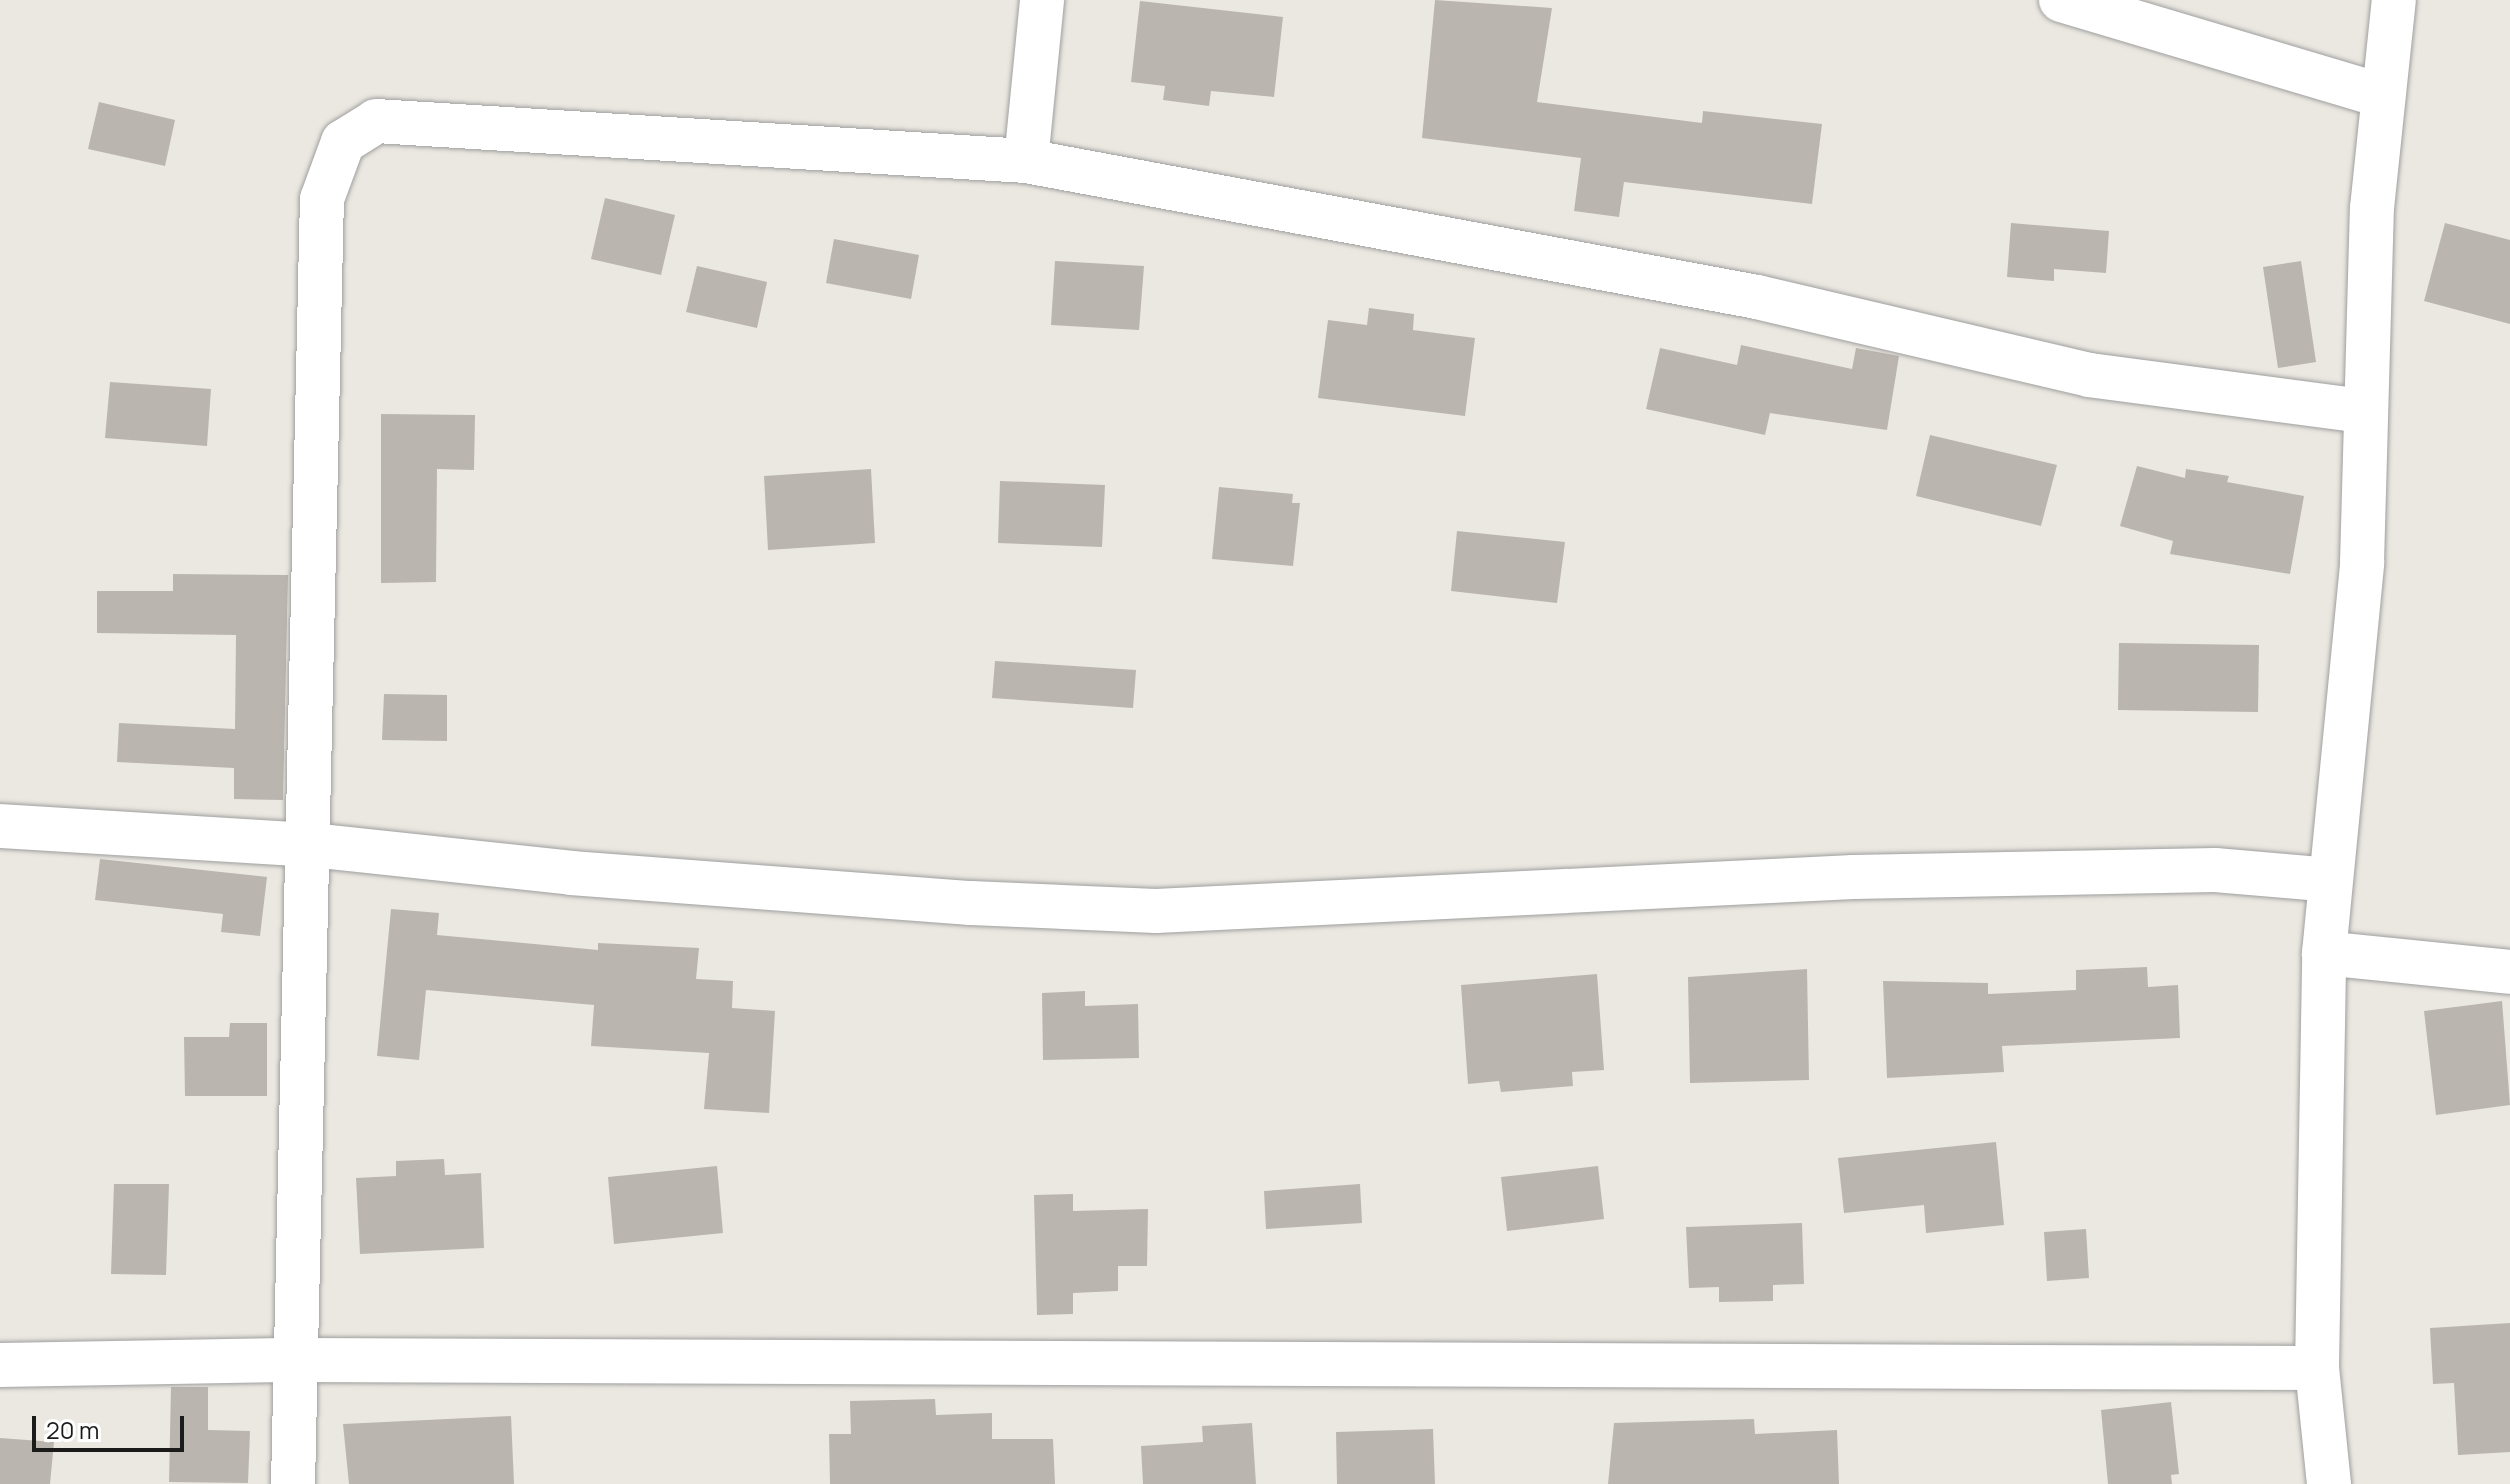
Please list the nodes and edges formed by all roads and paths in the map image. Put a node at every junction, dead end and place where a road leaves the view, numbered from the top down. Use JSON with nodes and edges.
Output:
{"nodes":[{"id":1,"x":1042,"y":0,"type":"edge"},
{"id":2,"x":2061,"y":0,"type":"edge"},
{"id":3,"x":2394,"y":0,"type":"edge"},
{"id":4,"x":2383,"y":96,"type":"junction"},
{"id":5,"x":1026,"y":161,"type":"junction"},
{"id":6,"x":2362,"y":411,"type":"junction"},
{"id":7,"x":0,"y":826,"type":"edge"},
{"id":8,"x":311,"y":845,"type":"junction"},
{"id":9,"x":2331,"y":880,"type":"junction"},
{"id":10,"x":2324,"y":953,"type":"junction"},
{"id":11,"x":2510,"y":972,"type":"edge"},
{"id":12,"x":299,"y":1360,"type":"junction"},
{"id":13,"x":0,"y":1365,"type":"edge"},
{"id":14,"x":2317,"y":1368,"type":"junction"},
{"id":15,"x":293,"y":1484,"type":"edge"},
{"id":16,"x":2329,"y":1484,"type":"edge"}],
"edges":[{"from":1,"to":5,"type":"street"},
{"from":2,"to":4,"type":"street"},
{"from":3,"to":4,"type":"street"},
{"from":4,"to":6,"type":"street"},
{"from":5,"to":6,"type":"street"},
{"from":5,"to":8,"type":"street"},
{"from":6,"to":9,"type":"street"},
{"from":7,"to":8,"type":"street"},
{"from":8,"to":9,"type":"street"},
{"from":8,"to":12,"type":"street"},
{"from":9,"to":10,"type":"street"},
{"from":10,"to":11,"type":"street"},
{"from":10,"to":14,"type":"street"},
{"from":12,"to":13,"type":"street"},
{"from":12,"to":14,"type":"street"},
{"from":12,"to":15,"type":"street"},
{"from":14,"to":16,"type":"street"}]}
